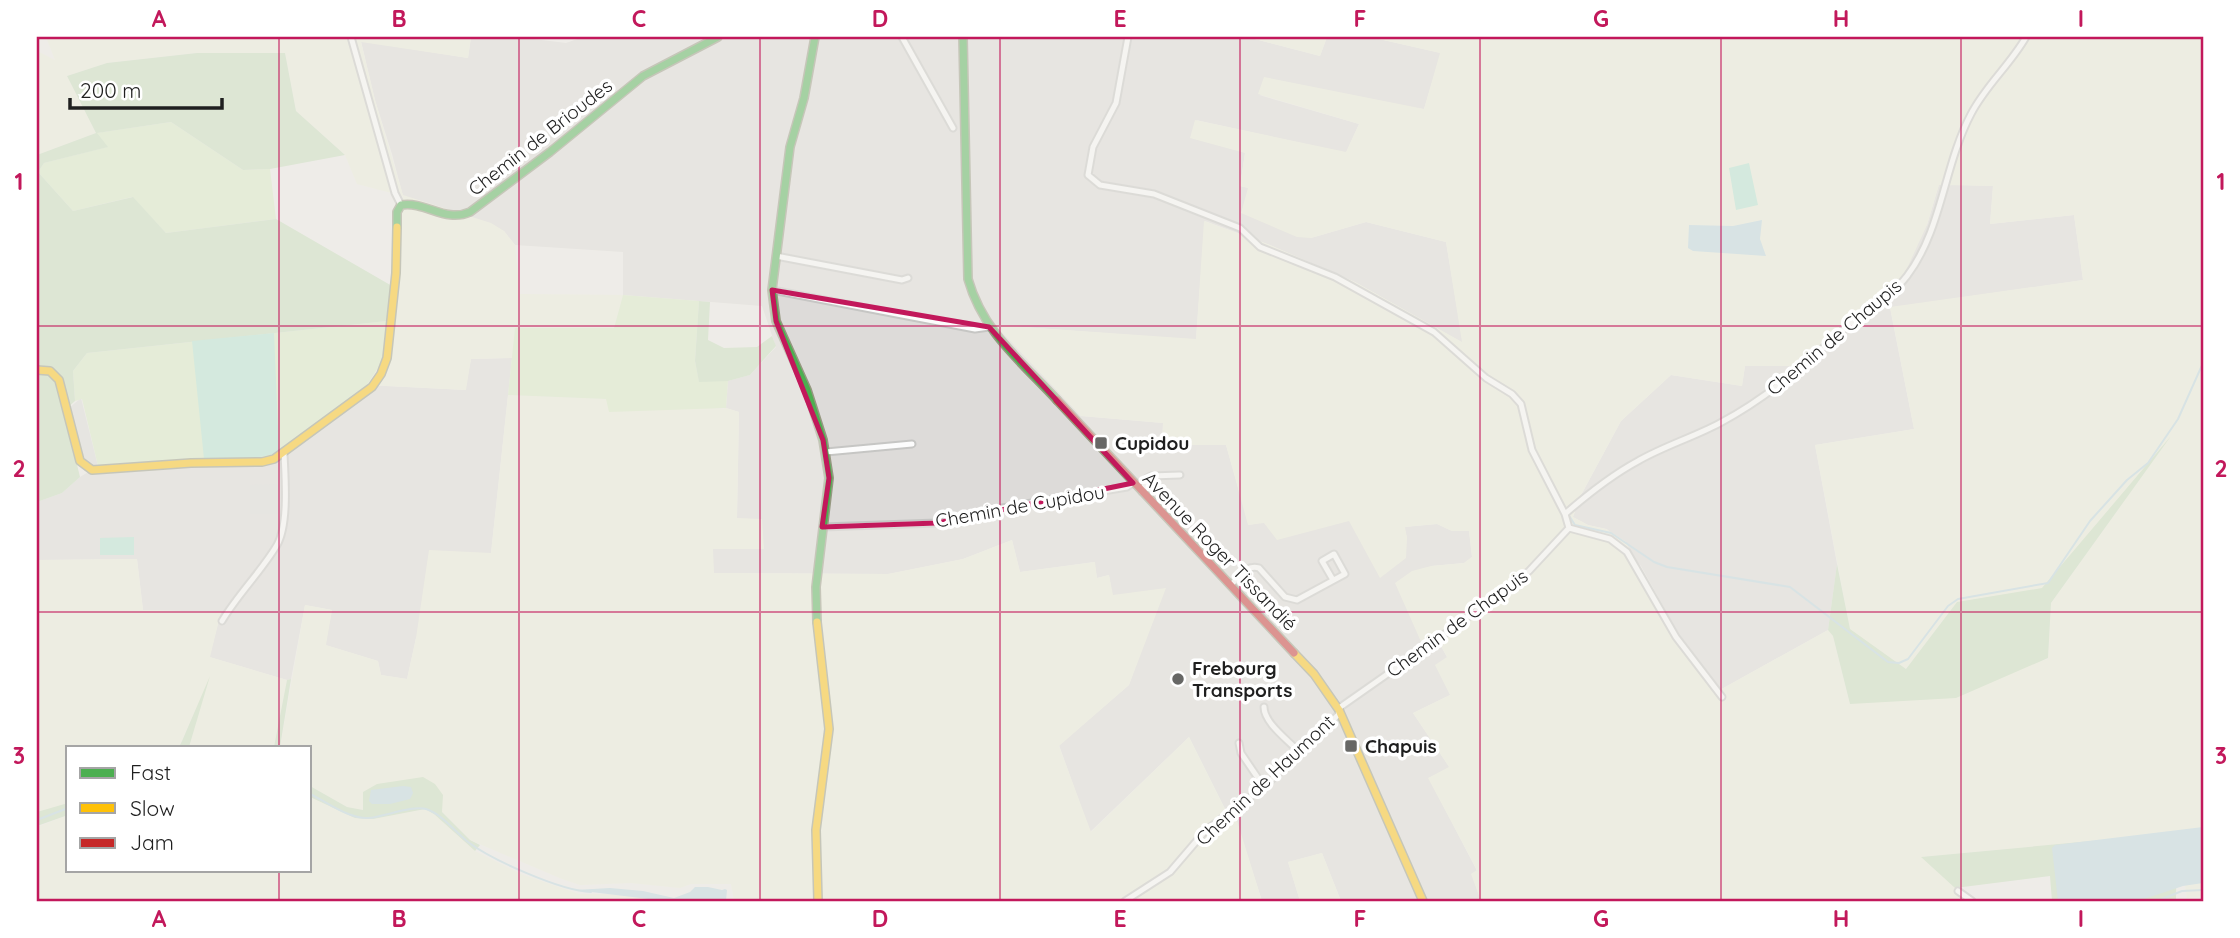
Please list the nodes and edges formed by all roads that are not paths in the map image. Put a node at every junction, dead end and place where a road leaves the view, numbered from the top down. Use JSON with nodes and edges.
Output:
{"nodes":[{"id":1,"x":351,"y":37,"type":"edge"},
{"id":2,"x":718,"y":37,"type":"edge"},
{"id":3,"x":815,"y":37,"type":"edge"},
{"id":4,"x":902,"y":37,"type":"edge"},
{"id":5,"x":963,"y":37,"type":"edge"},
{"id":6,"x":1128,"y":37,"type":"edge"},
{"id":7,"x":2026,"y":37,"type":"edge"},
{"id":8,"x":953,"y":128,"type":"dead end"},
{"id":9,"x":401,"y":205,"type":"junction"},
{"id":10,"x":776,"y":256,"type":"junction"},
{"id":11,"x":908,"y":278,"type":"dead end"},
{"id":12,"x":772,"y":289,"type":"junction"},
{"id":13,"x":989,"y":327,"type":"junction"},
{"id":14,"x":37,"y":370,"type":"edge"},
{"id":15,"x":912,"y":444,"type":"dead end"},
{"id":16,"x":826,"y":452,"type":"junction"},
{"id":17,"x":284,"y":453,"type":"junction"},
{"id":18,"x":1180,"y":475,"type":"dead end"},
{"id":19,"x":1133,"y":483,"type":"junction"},
{"id":20,"x":1142,"y":492,"type":"junction"},
{"id":21,"x":1565,"y":514,"type":"junction"},
{"id":22,"x":822,"y":527,"type":"junction"},
{"id":23,"x":1569,"y":528,"type":"junction"},
{"id":24,"x":1332,"y":580,"type":"junction"},
{"id":25,"x":1231,"y":586,"type":"junction"},
{"id":26,"x":222,"y":621,"type":"dead end"},
{"id":27,"x":1722,"y":697,"type":"dead end"},
{"id":28,"x":1264,"y":707,"type":"dead end"},
{"id":29,"x":1339,"y":710,"type":"junction"},
{"id":30,"x":1239,"y":743,"type":"dead end"},
{"id":31,"x":1299,"y":752,"type":"junction"},
{"id":32,"x":1264,"y":787,"type":"junction"},
{"id":33,"x":1958,"y":891,"type":"dead end"},
{"id":34,"x":818,"y":901,"type":"edge"},
{"id":35,"x":1125,"y":901,"type":"edge"},
{"id":36,"x":1423,"y":901,"type":"edge"},
{"id":37,"x":1972,"y":901,"type":"edge"}],
"edges":[{"from":1,"to":9,"type":"street"},
{"from":2,"to":9,"type":"street","name":"Chemin de Brioudes"},
{"from":3,"to":10,"type":"street"},
{"from":4,"to":8,"type":"street"},
{"from":5,"to":13,"type":"street","name":"Avenue Roger Tissandié"},
{"from":6,"to":21,"type":"street"},
{"from":7,"to":21,"type":"street","name":"Chemin de Chaupis"},
{"from":9,"to":17,"type":"street"},
{"from":10,"to":11,"type":"street"},
{"from":10,"to":12,"type":"street"},
{"from":12,"to":13,"type":"street"},
{"from":12,"to":16,"type":"street"},
{"from":13,"to":19,"type":"street","name":"Avenue Roger Tissandié"},
{"from":14,"to":17,"type":"street"},
{"from":15,"to":16,"type":"street"},
{"from":16,"to":22,"type":"street"},
{"from":17,"to":26,"type":"street"},
{"from":18,"to":20,"type":"street"},
{"from":19,"to":20,"type":"street","name":"Avenue Roger Tissandié"},
{"from":19,"to":22,"type":"street","name":"Chemin de Cupidou"},
{"from":20,"to":25,"type":"street","name":"Avenue Roger Tissandié"},
{"from":21,"to":23,"type":"street"},
{"from":22,"to":34,"type":"street"},
{"from":23,"to":27,"type":"street"},
{"from":23,"to":29,"type":"street","name":"Chemin de Chapuis"},
{"from":24,"to":24,"type":"street"},
{"from":24,"to":25,"type":"street"},
{"from":25,"to":29,"type":"street","name":"Avenue Roger Tissandié"},
{"from":28,"to":31,"type":"street"},
{"from":29,"to":31,"type":"street","name":"Chemin de Haumont"},
{"from":29,"to":36,"type":"street","name":"Avenue Roger Tissandié"},
{"from":30,"to":32,"type":"street"},
{"from":31,"to":32,"type":"street","name":"Chemin de Haumont"},
{"from":32,"to":35,"type":"street","name":"Chemin de Haumont"},
{"from":33,"to":37,"type":"street"}]}
